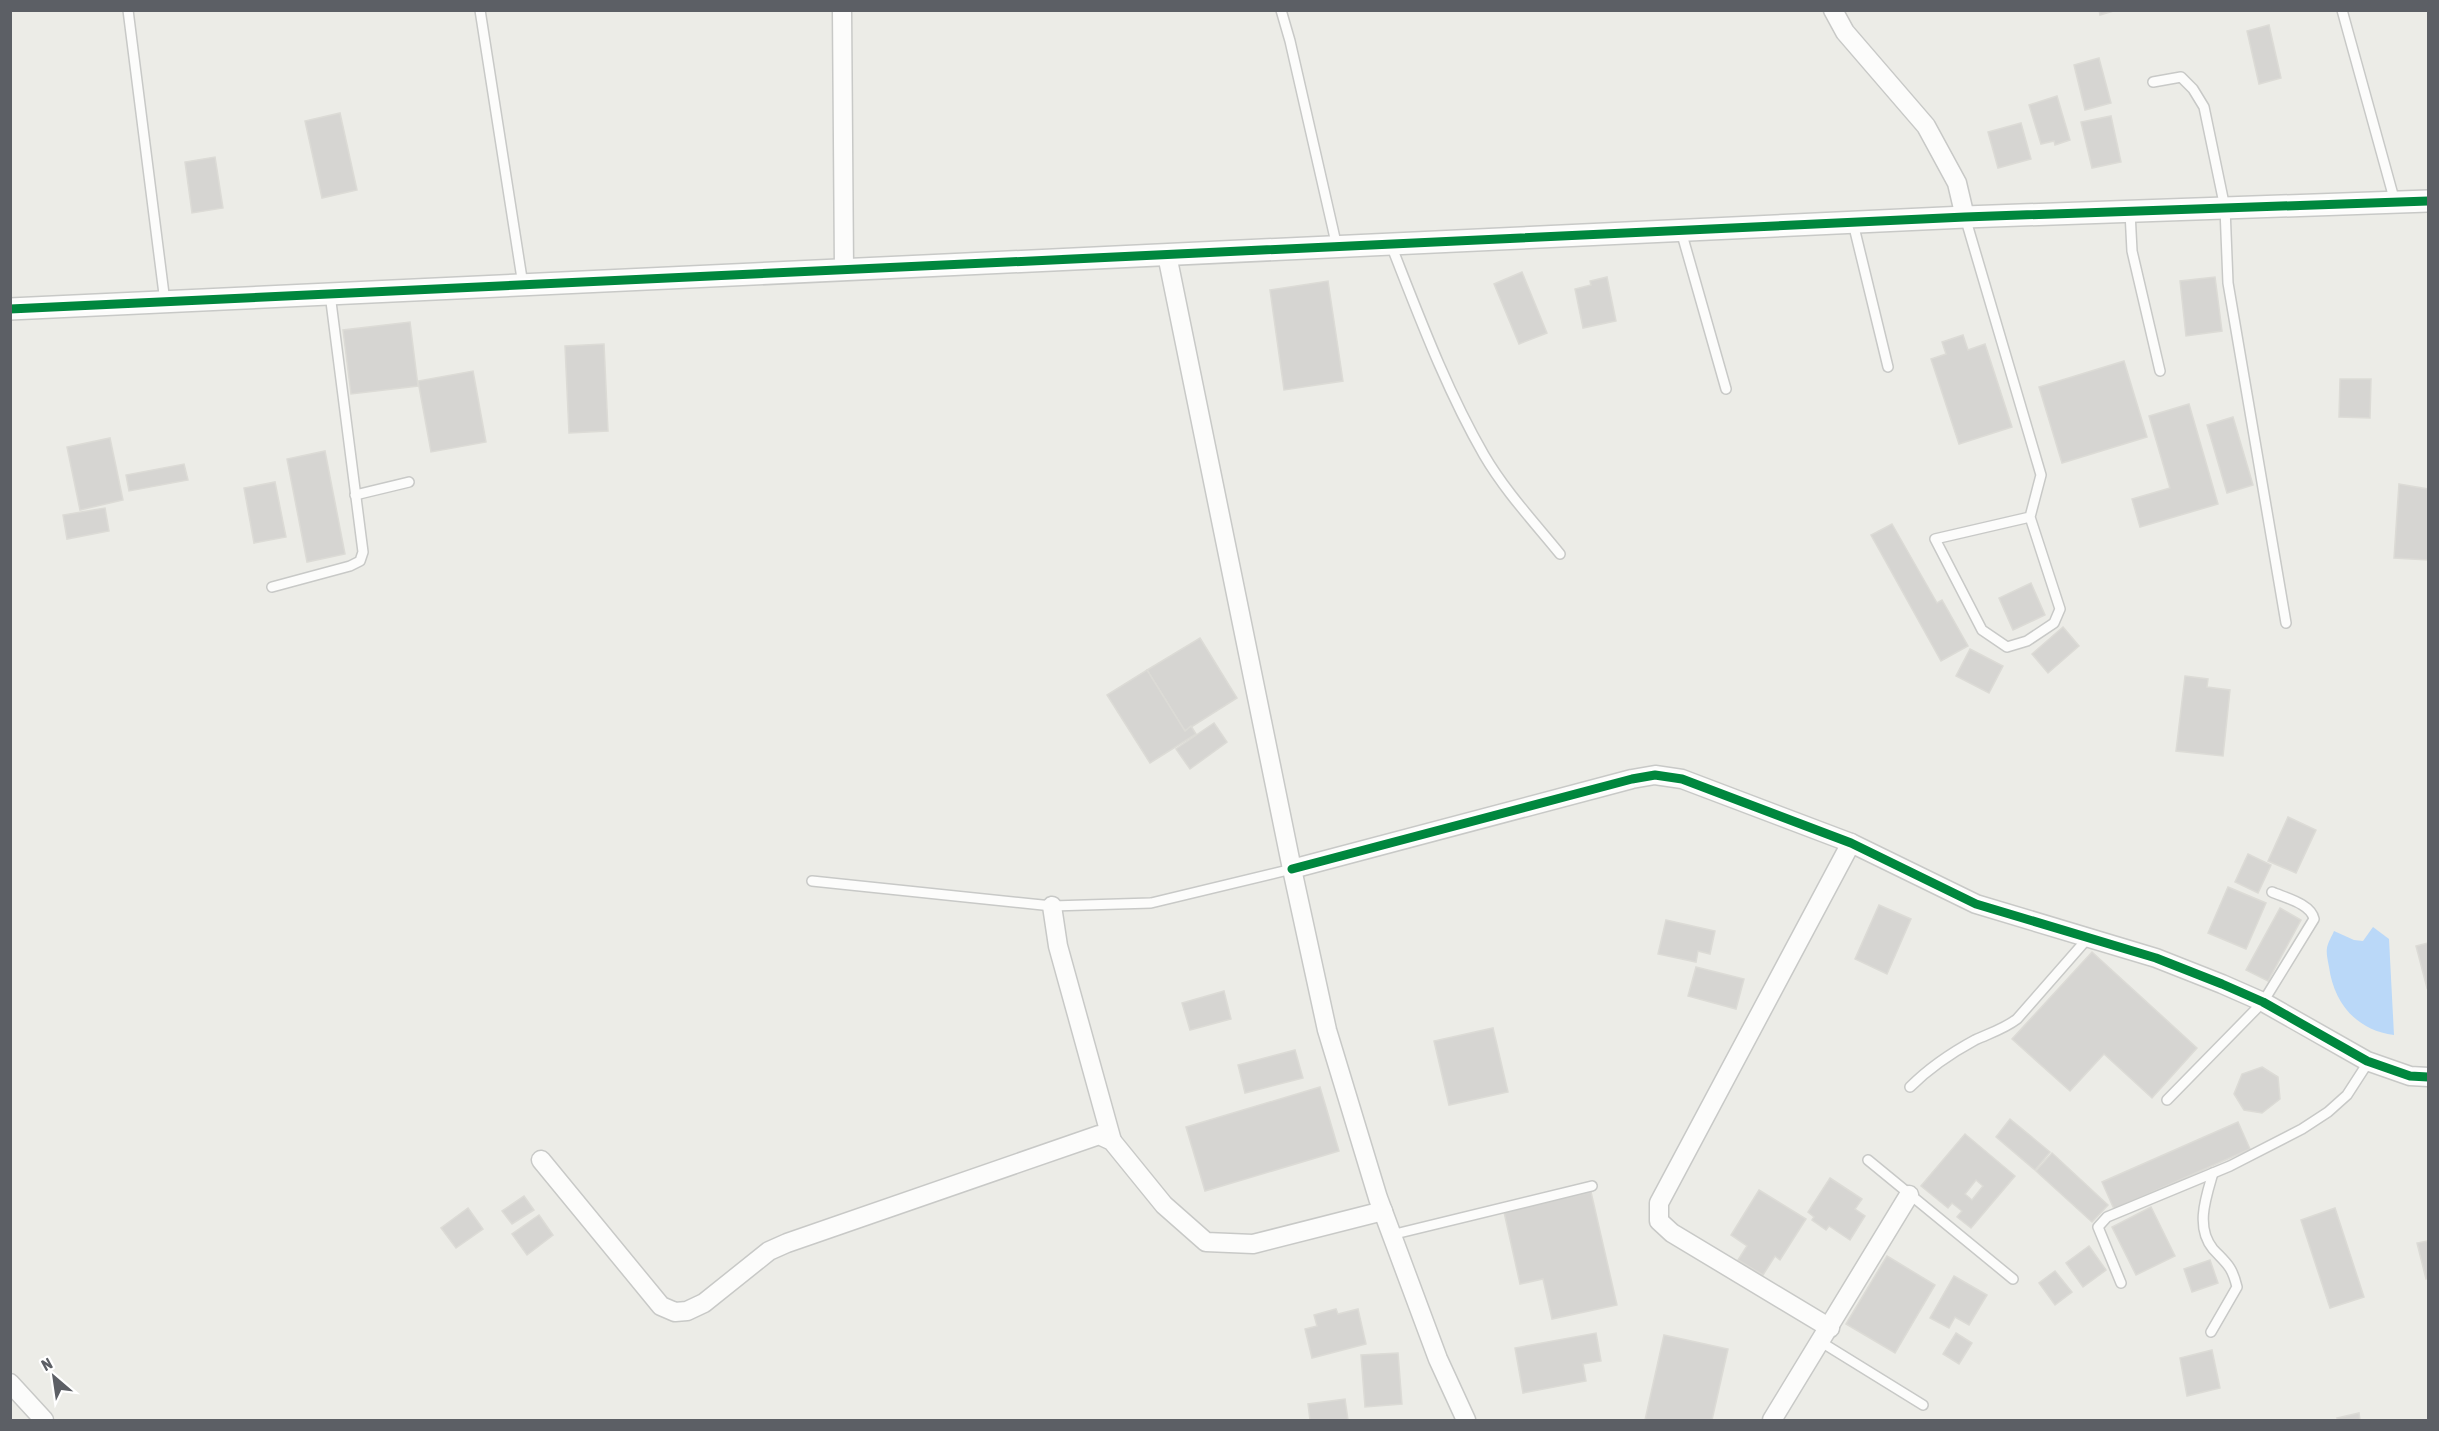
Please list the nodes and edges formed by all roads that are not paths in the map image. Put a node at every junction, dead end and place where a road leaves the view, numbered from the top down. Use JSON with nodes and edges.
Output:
{"nodes":[{"id":1,"x":128,"y":10,"type":"edge"},
{"id":2,"x":480,"y":10,"type":"edge"},
{"id":3,"x":842,"y":10,"type":"edge"},
{"id":4,"x":1281,"y":10,"type":"edge"},
{"id":5,"x":1833,"y":10,"type":"edge"},
{"id":6,"x":2342,"y":10,"type":"edge"},
{"id":7,"x":2153,"y":82,"type":"dead end"},
{"id":8,"x":2428,"y":201,"type":"edge"},
{"id":9,"x":2395,"y":202,"type":"junction"},
{"id":10,"x":2225,"y":208,"type":"junction"},
{"id":11,"x":2130,"y":212,"type":"junction"},
{"id":12,"x":1965,"y":217,"type":"junction"},
{"id":13,"x":1853,"y":223,"type":"junction"},
{"id":14,"x":1681,"y":231,"type":"junction"},
{"id":15,"x":1391,"y":244,"type":"junction"},
{"id":16,"x":1337,"y":247,"type":"junction"},
{"id":17,"x":1167,"y":255,"type":"junction"},
{"id":18,"x":844,"y":270,"type":"junction"},
{"id":19,"x":523,"y":285,"type":"junction"},
{"id":20,"x":330,"y":294,"type":"junction"},
{"id":21,"x":165,"y":302,"type":"junction"},
{"id":22,"x":10,"y":309,"type":"edge"},
{"id":23,"x":1888,"y":367,"type":"dead end"},
{"id":24,"x":2160,"y":371,"type":"dead end"},
{"id":25,"x":1726,"y":389,"type":"dead end"},
{"id":26,"x":409,"y":482,"type":"dead end"},
{"id":27,"x":356,"y":495,"type":"junction"},
{"id":28,"x":2030,"y":517,"type":"junction"},
{"id":29,"x":1560,"y":554,"type":"dead end"},
{"id":30,"x":272,"y":586,"type":"dead end"},
{"id":31,"x":2286,"y":623,"type":"dead end"},
{"id":32,"x":1851,"y":843,"type":"junction"},
{"id":33,"x":1292,"y":869,"type":"junction"},
{"id":34,"x":812,"y":881,"type":"dead end"},
{"id":35,"x":2272,"y":892,"type":"dead end"},
{"id":36,"x":1052,"y":906,"type":"junction"},
{"id":37,"x":2088,"y":938,"type":"junction"},
{"id":38,"x":2263,"y":1002,"type":"junction"},
{"id":39,"x":2369,"y":1061,"type":"junction"},
{"id":40,"x":2428,"y":1077,"type":"edge"},
{"id":41,"x":1910,"y":1087,"type":"dead end"},
{"id":42,"x":2167,"y":1100,"type":"dead end"},
{"id":43,"x":1112,"y":1141,"type":"junction"},
{"id":44,"x":541,"y":1160,"type":"dead end"},
{"id":45,"x":1868,"y":1160,"type":"dead end"},
{"id":46,"x":2213,"y":1173,"type":"junction"},
{"id":47,"x":1592,"y":1186,"type":"dead end"},
{"id":48,"x":1909,"y":1195,"type":"junction"},
{"id":49,"x":1383,"y":1211,"type":"junction"},
{"id":50,"x":1391,"y":1234,"type":"junction"},
{"id":51,"x":2013,"y":1280,"type":"dead end"},
{"id":52,"x":2121,"y":1283,"type":"dead end"},
{"id":53,"x":2211,"y":1332,"type":"dead end"},
{"id":54,"x":1826,"y":1335,"type":"junction"},
{"id":55,"x":10,"y":1383,"type":"edge"},
{"id":56,"x":1923,"y":1405,"type":"dead end"},
{"id":57,"x":44,"y":1420,"type":"edge"},
{"id":58,"x":1466,"y":1420,"type":"edge"},
{"id":59,"x":1772,"y":1420,"type":"edge"}],
"edges":[{"from":1,"to":21,"type":"lane"},
{"from":2,"to":19,"type":"lane"},
{"from":3,"to":18,"type":"street"},
{"from":4,"to":16,"type":"lane"},
{"from":5,"to":12,"type":"street"},
{"from":6,"to":9,"type":"lane"},
{"from":7,"to":10,"type":"lane"},
{"from":8,"to":9,"type":"street"},
{"from":9,"to":10,"type":"street"},
{"from":10,"to":11,"type":"street"},
{"from":10,"to":31,"type":"lane"},
{"from":11,"to":12,"type":"street"},
{"from":11,"to":24,"type":"lane"},
{"from":12,"to":13,"type":"street"},
{"from":12,"to":28,"type":"lane"},
{"from":13,"to":14,"type":"street"},
{"from":13,"to":23,"type":"lane"},
{"from":14,"to":15,"type":"street"},
{"from":14,"to":25,"type":"lane"},
{"from":15,"to":16,"type":"street"},
{"from":15,"to":29,"type":"lane"},
{"from":16,"to":17,"type":"street"},
{"from":17,"to":18,"type":"street"},
{"from":17,"to":33,"type":"street"},
{"from":18,"to":19,"type":"street"},
{"from":19,"to":20,"type":"street"},
{"from":20,"to":21,"type":"street"},
{"from":20,"to":27,"type":"lane"},
{"from":21,"to":22,"type":"street"},
{"from":26,"to":27,"type":"lane"},
{"from":27,"to":30,"type":"lane"},
{"from":28,"to":28,"type":"lane"},
{"from":32,"to":33,"type":"street"},
{"from":32,"to":37,"type":"street"},
{"from":32,"to":54,"type":"street"},
{"from":33,"to":36,"type":"lane"},
{"from":33,"to":49,"type":"street"},
{"from":34,"to":36,"type":"lane"},
{"from":35,"to":38,"type":"lane"},
{"from":36,"to":43,"type":"street"},
{"from":37,"to":38,"type":"street"},
{"from":37,"to":41,"type":"lane"},
{"from":38,"to":39,"type":"street"},
{"from":38,"to":42,"type":"lane"},
{"from":39,"to":40,"type":"street"},
{"from":39,"to":46,"type":"lane"},
{"from":43,"to":44,"type":"street"},
{"from":43,"to":49,"type":"street"},
{"from":45,"to":48,"type":"lane"},
{"from":46,"to":52,"type":"lane"},
{"from":46,"to":53,"type":"lane"},
{"from":47,"to":50,"type":"lane"},
{"from":48,"to":51,"type":"lane"},
{"from":48,"to":54,"type":"street"},
{"from":49,"to":50,"type":"street"},
{"from":50,"to":58,"type":"street"},
{"from":54,"to":56,"type":"lane"},
{"from":54,"to":59,"type":"street"},
{"from":55,"to":57,"type":"street"}]}
